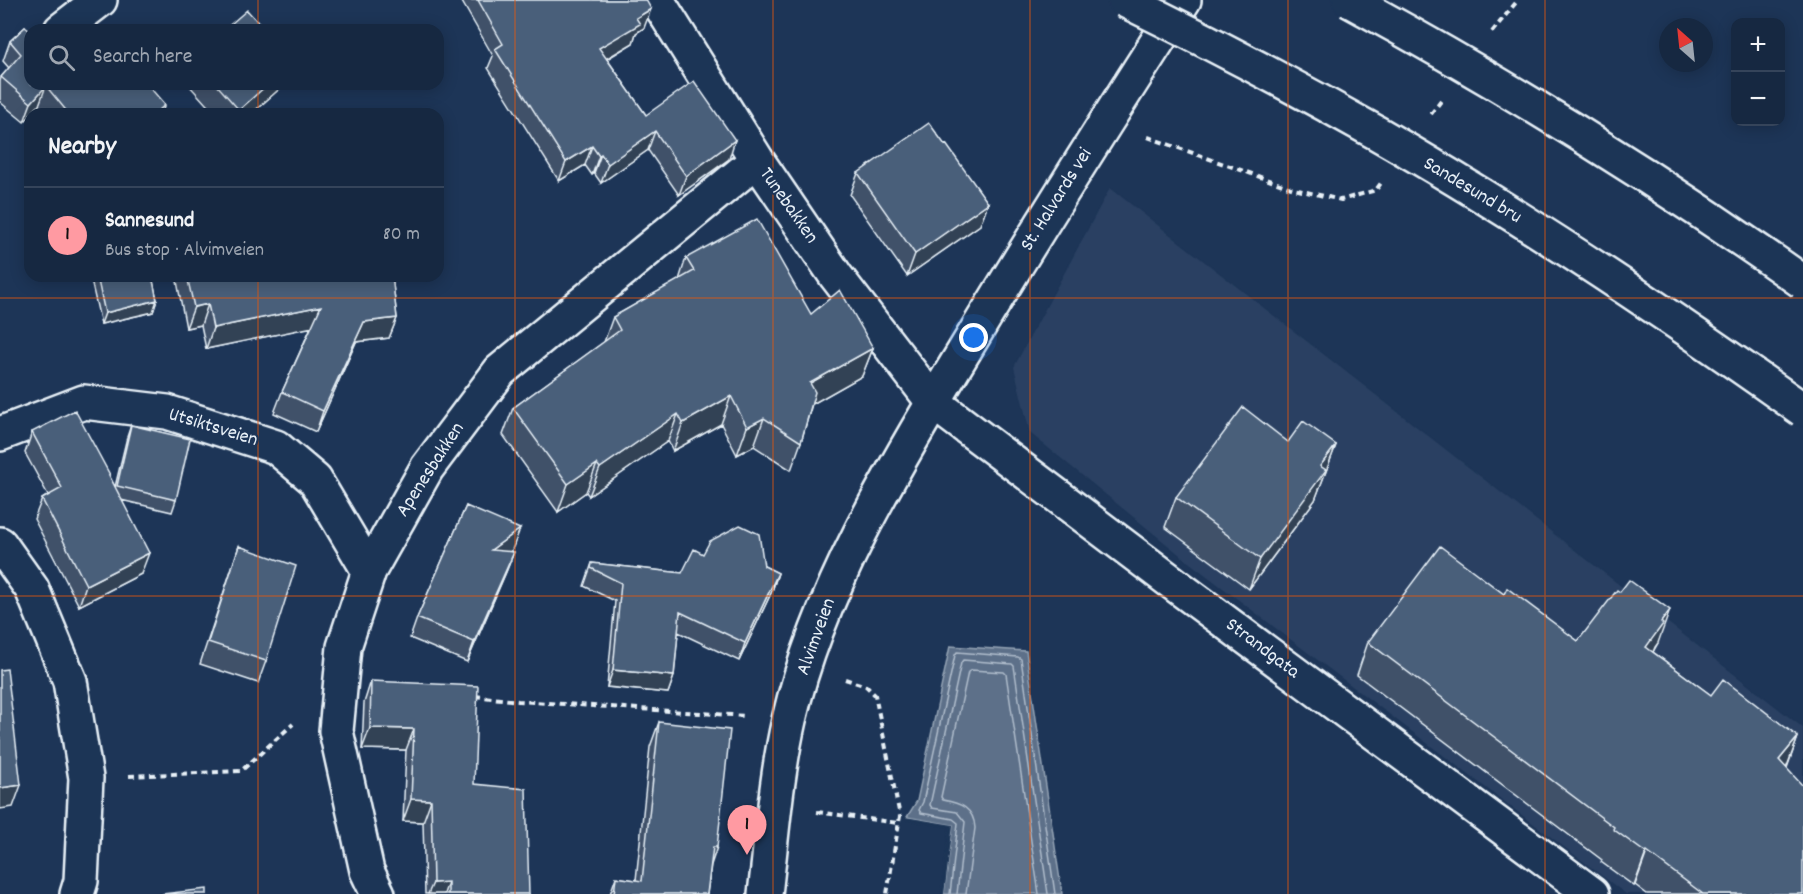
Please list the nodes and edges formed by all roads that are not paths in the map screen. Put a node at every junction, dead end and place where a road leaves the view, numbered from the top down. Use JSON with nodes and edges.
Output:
{"nodes":[{"id":1,"x":99,"y":0,"type":"edge"},
{"id":2,"x":657,"y":0,"type":"edge"},
{"id":3,"x":1124,"y":0,"type":"edge"},
{"id":4,"x":1184,"y":0,"type":"edge"},
{"id":5,"x":1349,"y":0,"type":"edge"},
{"id":6,"x":69,"y":24,"type":"edge"},
{"id":7,"x":757,"y":160,"type":"junction"},
{"id":8,"x":1803,"y":282,"type":"edge"},
{"id":9,"x":933,"y":402,"type":"junction"},
{"id":10,"x":1803,"y":410,"type":"edge"},
{"id":11,"x":0,"y":434,"type":"edge"},
{"id":12,"x":0,"y":544,"type":"edge"},
{"id":13,"x":369,"y":571,"type":"junction"},
{"id":14,"x":77,"y":894,"type":"edge"},
{"id":15,"x":378,"y":894,"type":"edge"},
{"id":16,"x":765,"y":894,"type":"edge"},
{"id":17,"x":1592,"y":894,"type":"edge"}],
"edges":[{"from":1,"to":6,"type":"main road"},
{"from":2,"to":7,"type":"main road","name":"Tunebakken"},
{"from":3,"to":10,"type":"main road","name":"Sandesund bru","bridge":true},
{"from":4,"to":9,"type":"main road","name":"St. Halvards vei"},
{"from":5,"to":8,"type":"main road","bridge":true},
{"from":7,"to":9,"type":"main road","name":"Tunebakken"},
{"from":7,"to":13,"type":"main road","name":"Apenesbakken"},
{"from":9,"to":16,"type":"main road","name":"Alvimveien"},
{"from":9,"to":17,"type":"main road","name":"Strandgata"},
{"from":11,"to":13,"type":"main road","name":"Utsiktsveien"},
{"from":12,"to":14,"type":"main road"},
{"from":13,"to":15,"type":"main road","name":"Apenesbakken"}]}
